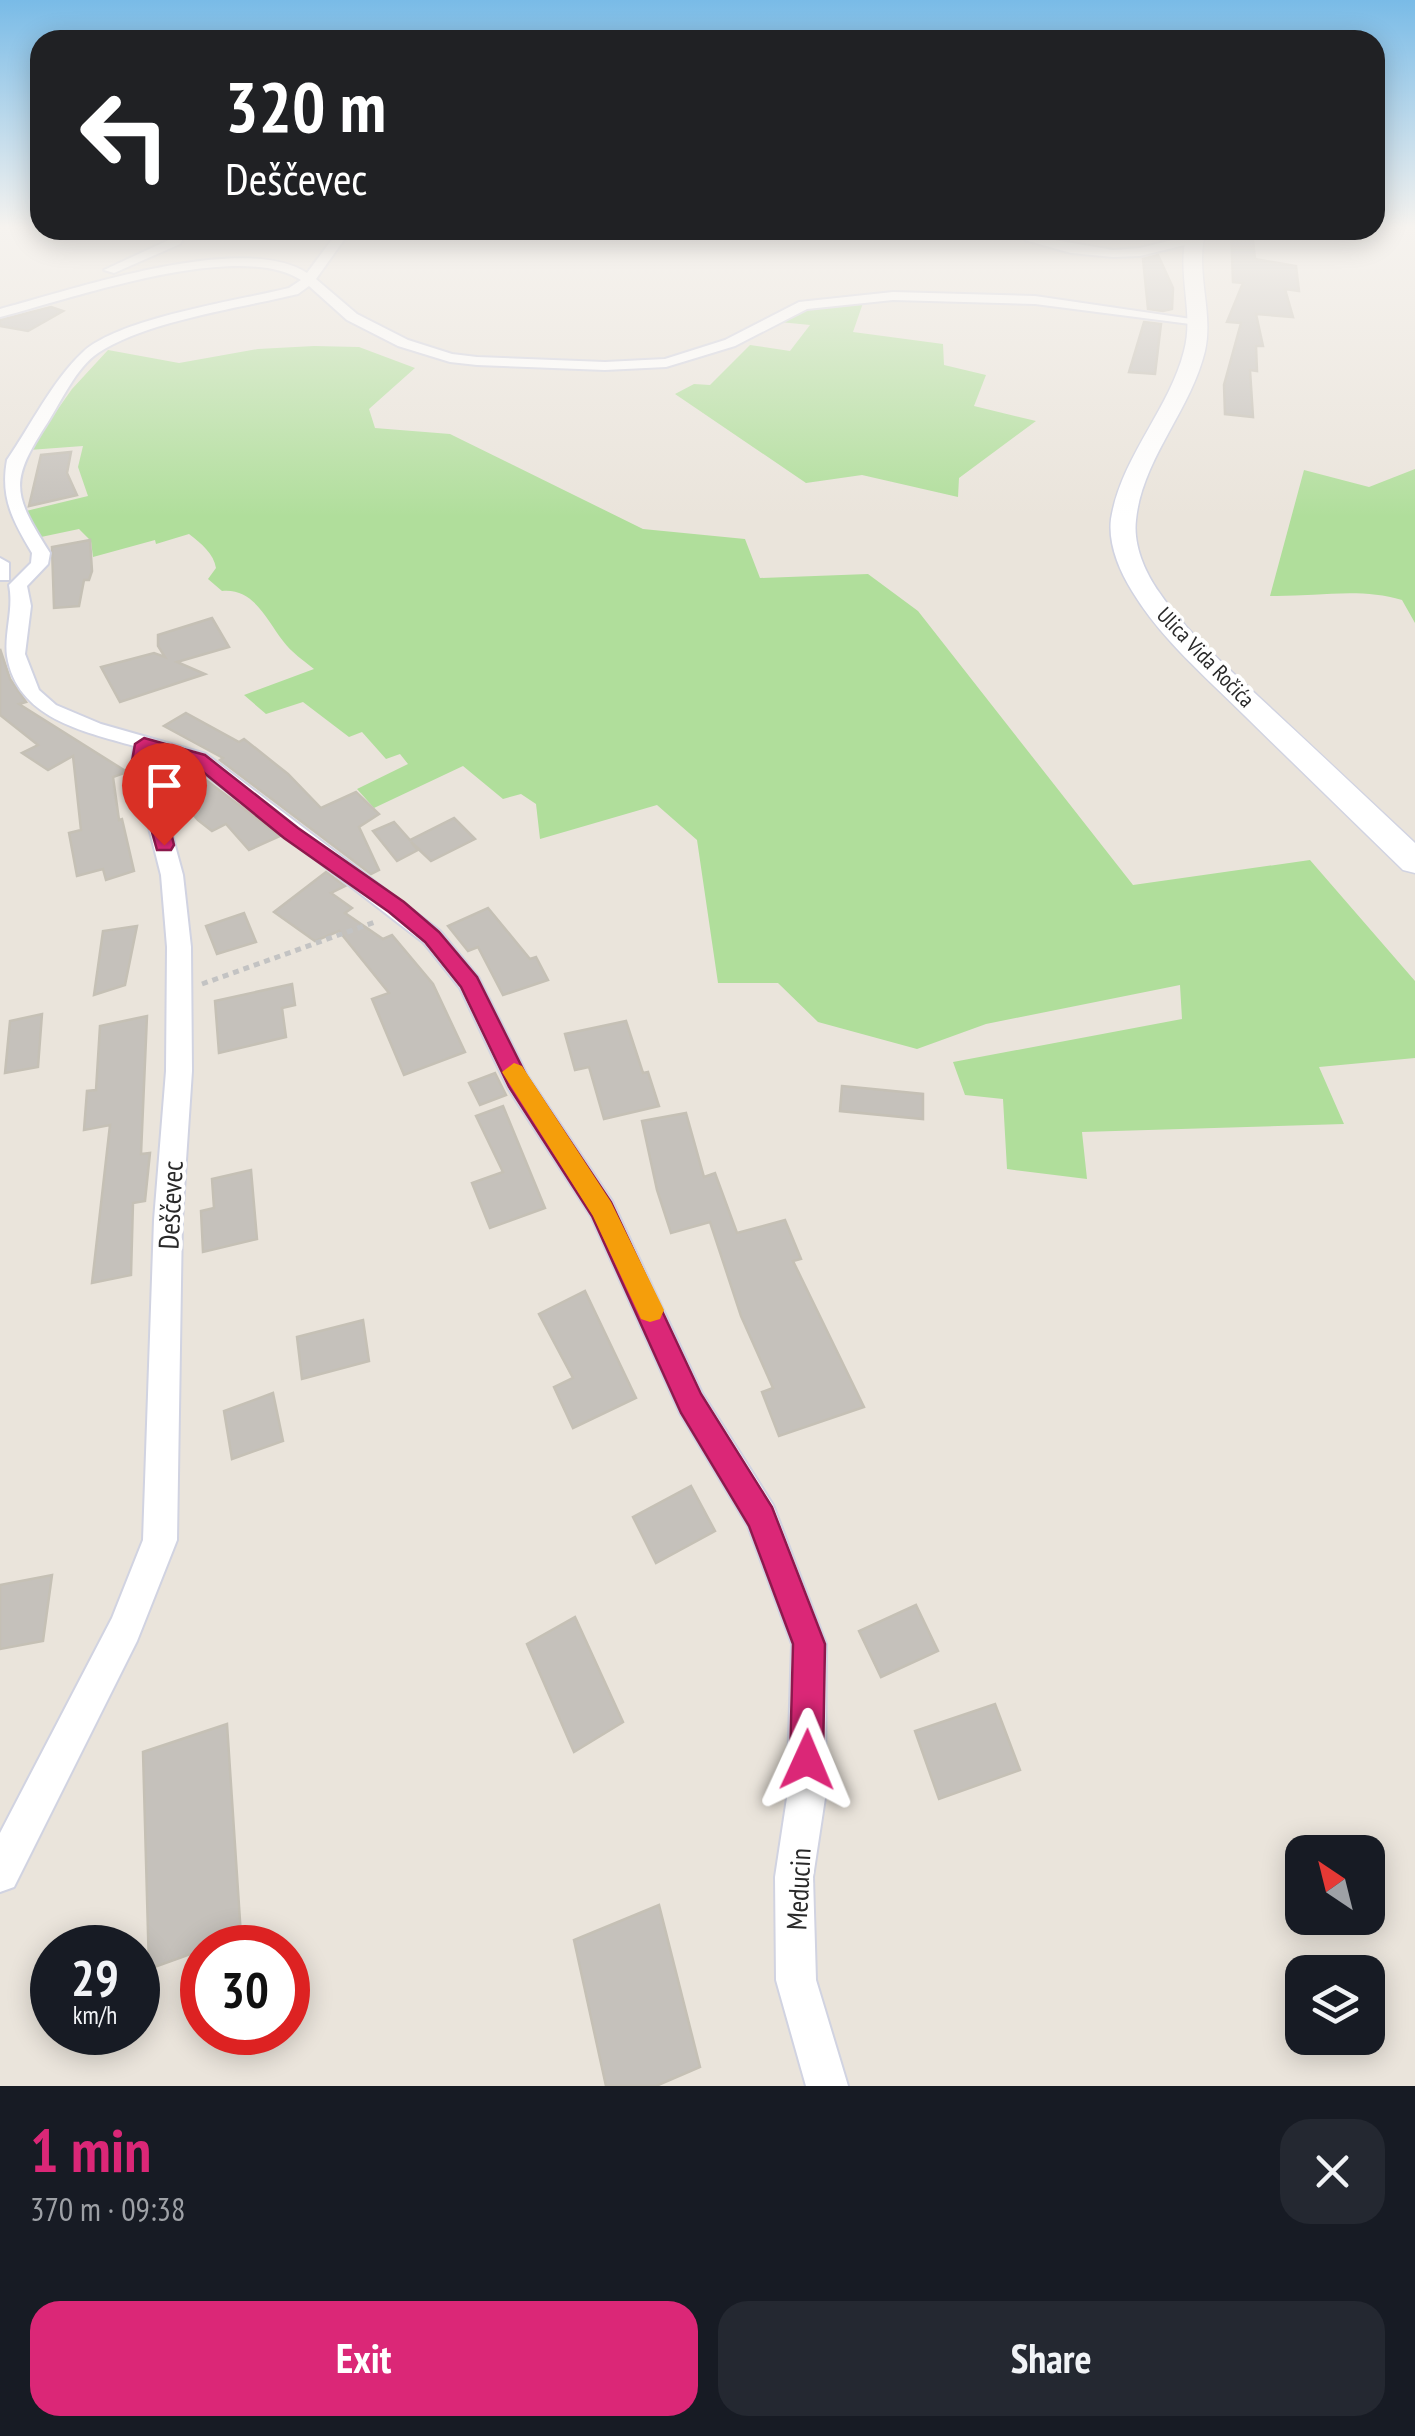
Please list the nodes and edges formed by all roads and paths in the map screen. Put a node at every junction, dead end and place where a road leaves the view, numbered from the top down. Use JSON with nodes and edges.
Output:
{"nodes":[{"id":1,"x":165,"y":322,"type":"edge"},
{"id":2,"x":361,"y":322,"type":"edge"},
{"id":3,"x":771,"y":322,"type":"edge"},
{"id":4,"x":1198,"y":322,"type":"edge"},
{"id":5,"x":5,"y":575,"type":"edge"},
{"id":6,"x":144,"y":744,"type":"junction"},
{"id":7,"x":1415,"y":862,"type":"edge"},
{"id":8,"x":402,"y":912,"type":"junction"},
{"id":9,"x":179,"y":992,"type":"junction"},
{"id":10,"x":0,"y":1873,"type":"edge"},
{"id":11,"x":827,"y":2086,"type":"edge"}],
"edges":[{"from":1,"to":5,"type":"street"},
{"from":2,"to":3,"type":"street"},
{"from":4,"to":7,"type":"main road","name":"Ulica Vida Ročića"},
{"from":5,"to":6,"type":"street"},
{"from":6,"to":8,"type":"street","name":"Meducin"},
{"from":6,"to":9,"type":"street","name":"Deščevec"},
{"from":8,"to":9,"type":"path"},
{"from":8,"to":11,"type":"street","name":"Meducin"},
{"from":9,"to":10,"type":"street","name":"Deščevec"}]}
